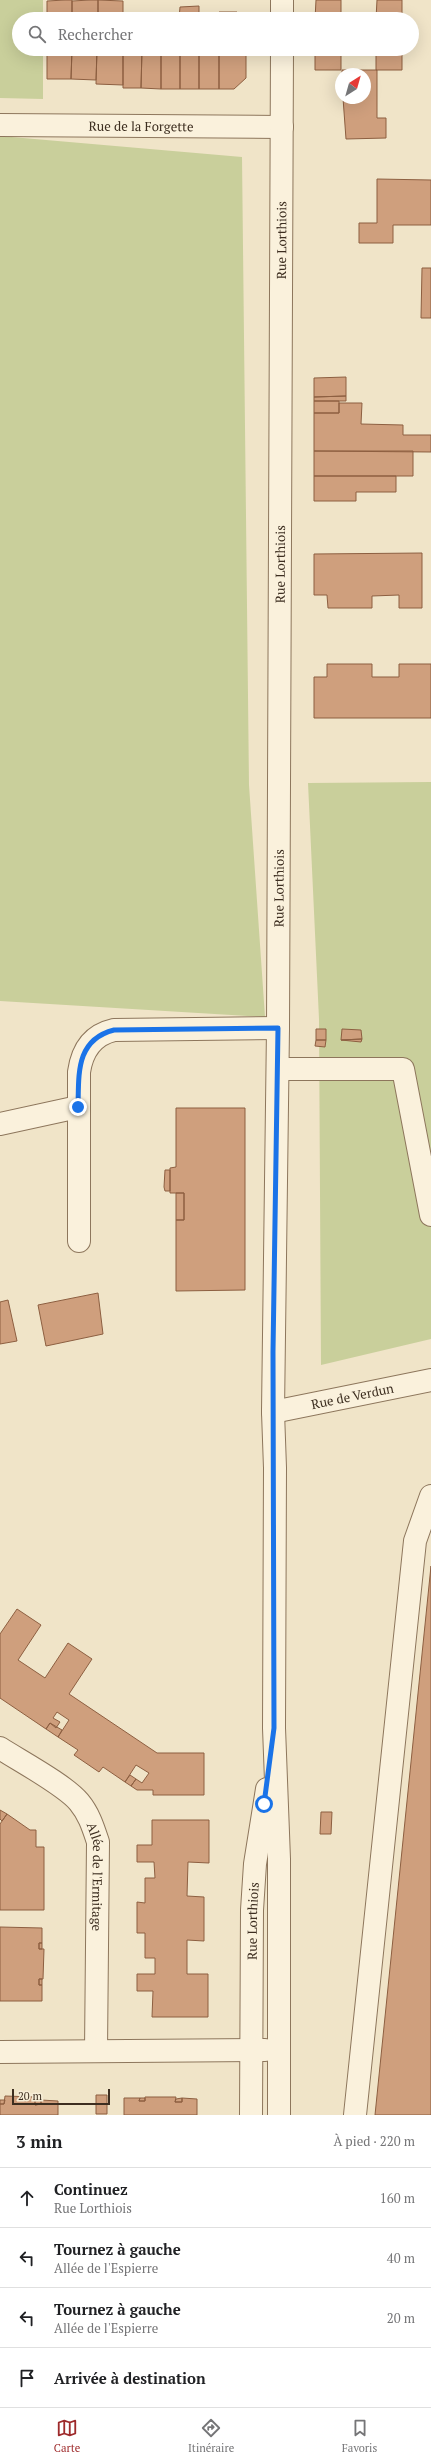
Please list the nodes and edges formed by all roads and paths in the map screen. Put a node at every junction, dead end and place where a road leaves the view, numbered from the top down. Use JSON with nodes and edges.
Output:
{"nodes":[{"id":1,"x":282,"y":0,"type":"edge"},
{"id":2,"x":282,"y":12,"type":"edge"},
{"id":3,"x":282,"y":56,"type":"edge"},
{"id":4,"x":0,"y":125,"type":"edge"},
{"id":5,"x":282,"y":127,"type":"junction"},
{"id":6,"x":278,"y":1028,"type":"junction"},
{"id":7,"x":278,"y":1069,"type":"junction"},
{"id":8,"x":78,"y":1107,"type":"junction"},
{"id":9,"x":0,"y":1124,"type":"edge"},
{"id":10,"x":431,"y":1215,"type":"edge"},
{"id":11,"x":79,"y":1241,"type":"dead end"},
{"id":12,"x":431,"y":1380,"type":"edge"},
{"id":13,"x":273,"y":1412,"type":"junction"},
{"id":14,"x":431,"y":1496,"type":"edge"},
{"id":15,"x":274,"y":1728,"type":"junction"},
{"id":16,"x":0,"y":1748,"type":"edge"},
{"id":17,"x":251,"y":2050,"type":"junction"},
{"id":18,"x":279,"y":2050,"type":"junction"},
{"id":19,"x":96,"y":2051,"type":"junction"},
{"id":20,"x":0,"y":2052,"type":"edge"},
{"id":21,"x":251,"y":2115,"type":"edge"},
{"id":22,"x":279,"y":2115,"type":"edge"},
{"id":23,"x":355,"y":2115,"type":"edge"}],
"edges":[{"from":1,"to":2,"type":"street"},
{"from":3,"to":5,"type":"street","name":"Rue Lorthiois"},
{"from":4,"to":5,"type":"street","name":"Rue de la Forgette"},
{"from":5,"to":6,"type":"street","name":"Rue Lorthiois"},
{"from":6,"to":7,"type":"street","name":"Rue Lorthiois"},
{"from":6,"to":8,"type":"street"},
{"from":7,"to":10,"type":"street"},
{"from":7,"to":13,"type":"street","name":"Rue Lorthiois"},
{"from":8,"to":9,"type":"street"},
{"from":8,"to":11,"type":"street"},
{"from":12,"to":13,"type":"street","name":"Rue de Verdun"},
{"from":13,"to":15,"type":"street","name":"Rue Lorthiois"},
{"from":14,"to":23,"type":"street"},
{"from":15,"to":17,"type":"street","name":"Rue Lorthiois"},
{"from":15,"to":18,"type":"street","name":"Rue Lorthiois"},
{"from":16,"to":19,"type":"street","name":"Allée de l'Ermitage"},
{"from":17,"to":18,"type":"street"},
{"from":17,"to":19,"type":"street"},
{"from":17,"to":21,"type":"street","name":"Rue Lorthiois"},
{"from":18,"to":22,"type":"street","name":"Rue Lorthiois"},
{"from":19,"to":20,"type":"street"}]}
